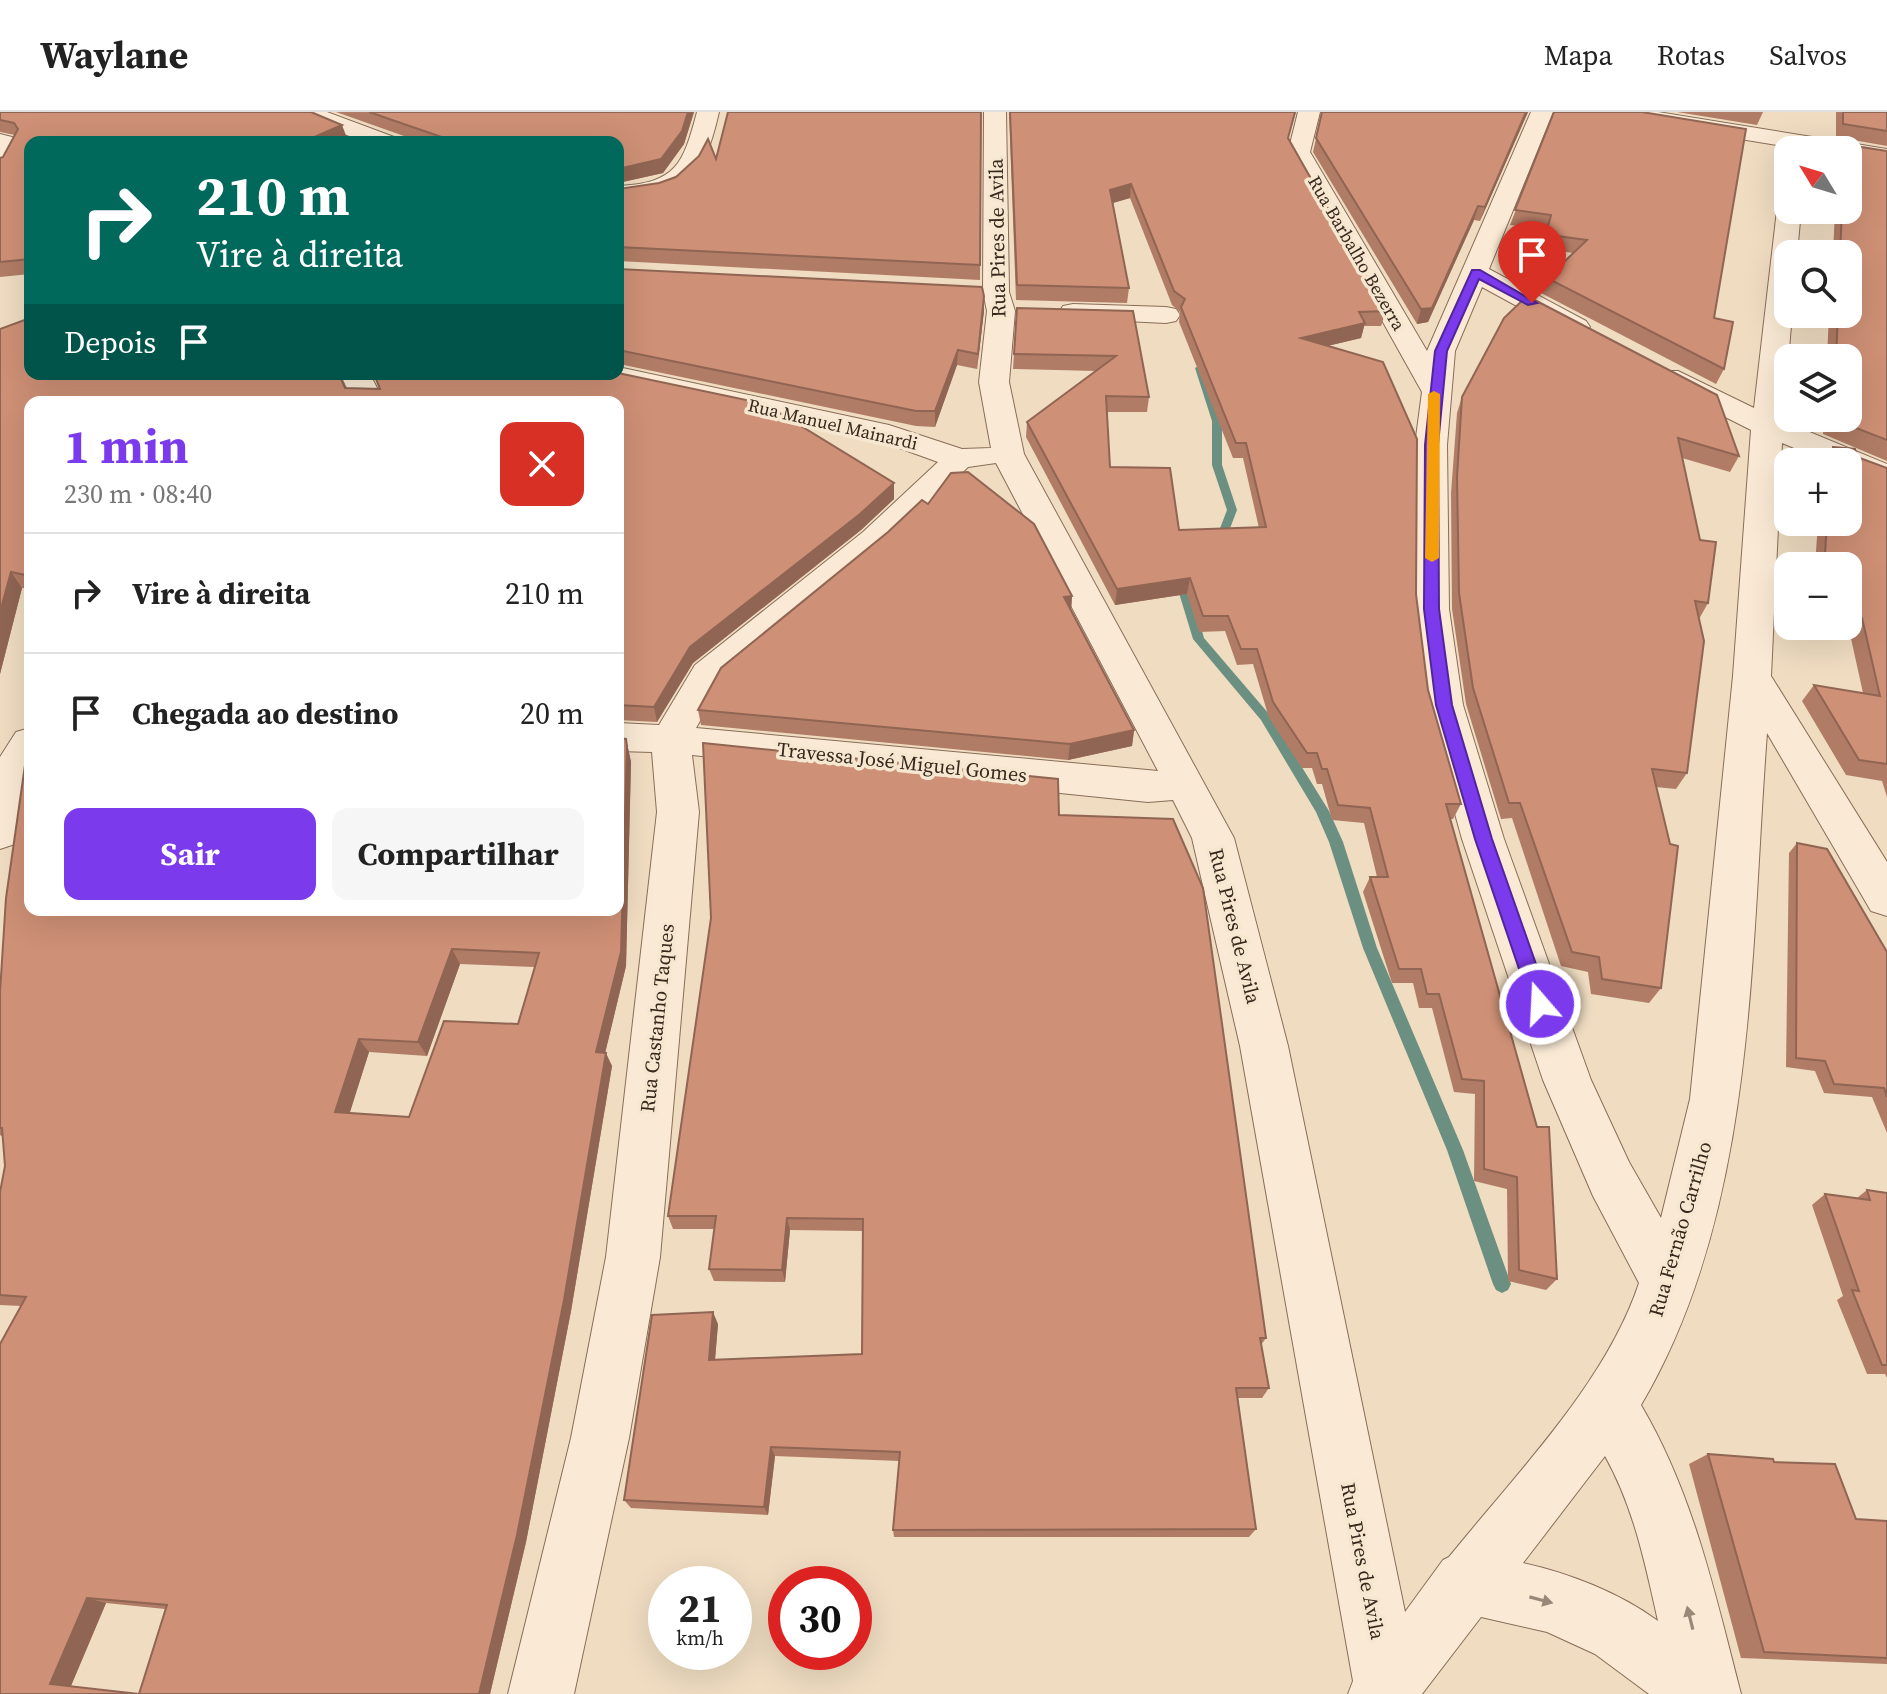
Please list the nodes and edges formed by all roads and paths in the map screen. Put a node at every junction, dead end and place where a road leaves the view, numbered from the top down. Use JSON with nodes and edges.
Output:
{"nodes":[{"id":1,"x":708,"y":112,"type":"edge"},
{"id":2,"x":995,"y":112,"type":"edge"},
{"id":3,"x":1309,"y":112,"type":"edge"},
{"id":4,"x":1542,"y":112,"type":"edge"},
{"id":5,"x":1617,"y":112,"type":"edge"},
{"id":6,"x":1798,"y":112,"type":"edge"},
{"id":7,"x":315,"y":115,"type":"edge"},
{"id":8,"x":370,"y":136,"type":"edge"},
{"id":9,"x":1796,"y":136,"type":"edge"},
{"id":10,"x":4,"y":141,"type":"edge"},
{"id":11,"x":1774,"y":142,"type":"edge"},
{"id":12,"x":1862,"y":153,"type":"edge"},
{"id":13,"x":1887,"y":156,"type":"edge"},
{"id":14,"x":0,"y":164,"type":"edge"},
{"id":15,"x":624,"y":193,"type":"edge"},
{"id":16,"x":1788,"y":224,"type":"edge"},
{"id":17,"x":1476,"y":273,"type":"junction"},
{"id":18,"x":1008,"y":303,"type":"junction"},
{"id":19,"x":1166,"y":315,"type":"dead end"},
{"id":20,"x":1601,"y":341,"type":"edge"},
{"id":21,"x":1643,"y":363,"type":"edge"},
{"id":22,"x":624,"y":377,"type":"edge"},
{"id":23,"x":1435,"y":390,"type":"junction"},
{"id":24,"x":1767,"y":426,"type":"junction"},
{"id":25,"x":1008,"y":454,"type":"junction"},
{"id":26,"x":959,"y":459,"type":"junction"},
{"id":27,"x":1887,"y":475,"type":"edge"},
{"id":28,"x":1752,"y":676,"type":"junction"},
{"id":29,"x":0,"y":729,"type":"edge"},
{"id":30,"x":24,"y":731,"type":"edge"},
{"id":31,"x":624,"y":737,"type":"edge"},
{"id":32,"x":670,"y":739,"type":"junction"},
{"id":33,"x":24,"y":751,"type":"edge"},
{"id":34,"x":1186,"y":784,"type":"junction"},
{"id":35,"x":0,"y":833,"type":"edge"},
{"id":36,"x":1887,"y":899,"type":"edge"},
{"id":37,"x":1668,"y":1282,"type":"junction"},
{"id":38,"x":1608,"y":1405,"type":"junction"},
{"id":39,"x":1465,"y":1582,"type":"junction"},
{"id":40,"x":1384,"y":1690,"type":"edge"},
{"id":41,"x":541,"y":1694,"type":"edge"},
{"id":42,"x":1706,"y":1694,"type":"edge"}],
"edges":[{"from":1,"to":15,"type":"street"},
{"from":2,"to":18,"type":"street","name":"Rua Pires de Avila"},
{"from":3,"to":23,"type":"street","name":"Rua Barbalho Bezerra"},
{"from":4,"to":17,"type":"street"},
{"from":5,"to":11,"type":"street"},
{"from":6,"to":9,"type":"street"},
{"from":7,"to":8,"type":"street"},
{"from":10,"to":14,"type":"street"},
{"from":12,"to":13,"type":"street"},
{"from":16,"to":24,"type":"street","name":"Rua Fernão Carrilho"},
{"from":17,"to":20,"type":"street"},
{"from":17,"to":23,"type":"street"},
{"from":18,"to":19,"type":"street"},
{"from":18,"to":25,"type":"street","name":"Rua Pires de Avila"},
{"from":21,"to":24,"type":"street"},
{"from":22,"to":26,"type":"street","name":"Rua Manuel Mainardi"},
{"from":23,"to":37,"type":"street"},
{"from":24,"to":27,"type":"street"},
{"from":24,"to":28,"type":"street","name":"Rua Fernão Carrilho"},
{"from":25,"to":26,"type":"street"},
{"from":25,"to":34,"type":"street","name":"Rua Pires de Avila"},
{"from":26,"to":32,"type":"street"},
{"from":28,"to":36,"type":"street"},
{"from":28,"to":37,"type":"street","name":"Rua Fernão Carrilho"},
{"from":29,"to":30,"type":"street"},
{"from":31,"to":32,"type":"street","name":"Travessa José Miguel Gomes"},
{"from":32,"to":34,"type":"street","name":"Travessa José Miguel Gomes"},
{"from":32,"to":41,"type":"street","name":"Rua Castanho Taques"},
{"from":33,"to":35,"type":"street"},
{"from":34,"to":40,"type":"street","name":"Rua Pires de Avila"},
{"from":37,"to":38,"type":"street","name":"Rua Fernão Carrilho"},
{"from":38,"to":39,"type":"street","name":"Rua Fernão Carrilho"},
{"from":42,"to":38,"type":"street","one_way":true},
{"from":39,"to":40,"type":"street","name":"Rua Fernão Carrilho"},
{"from":39,"to":42,"type":"street","one_way":true}]}
